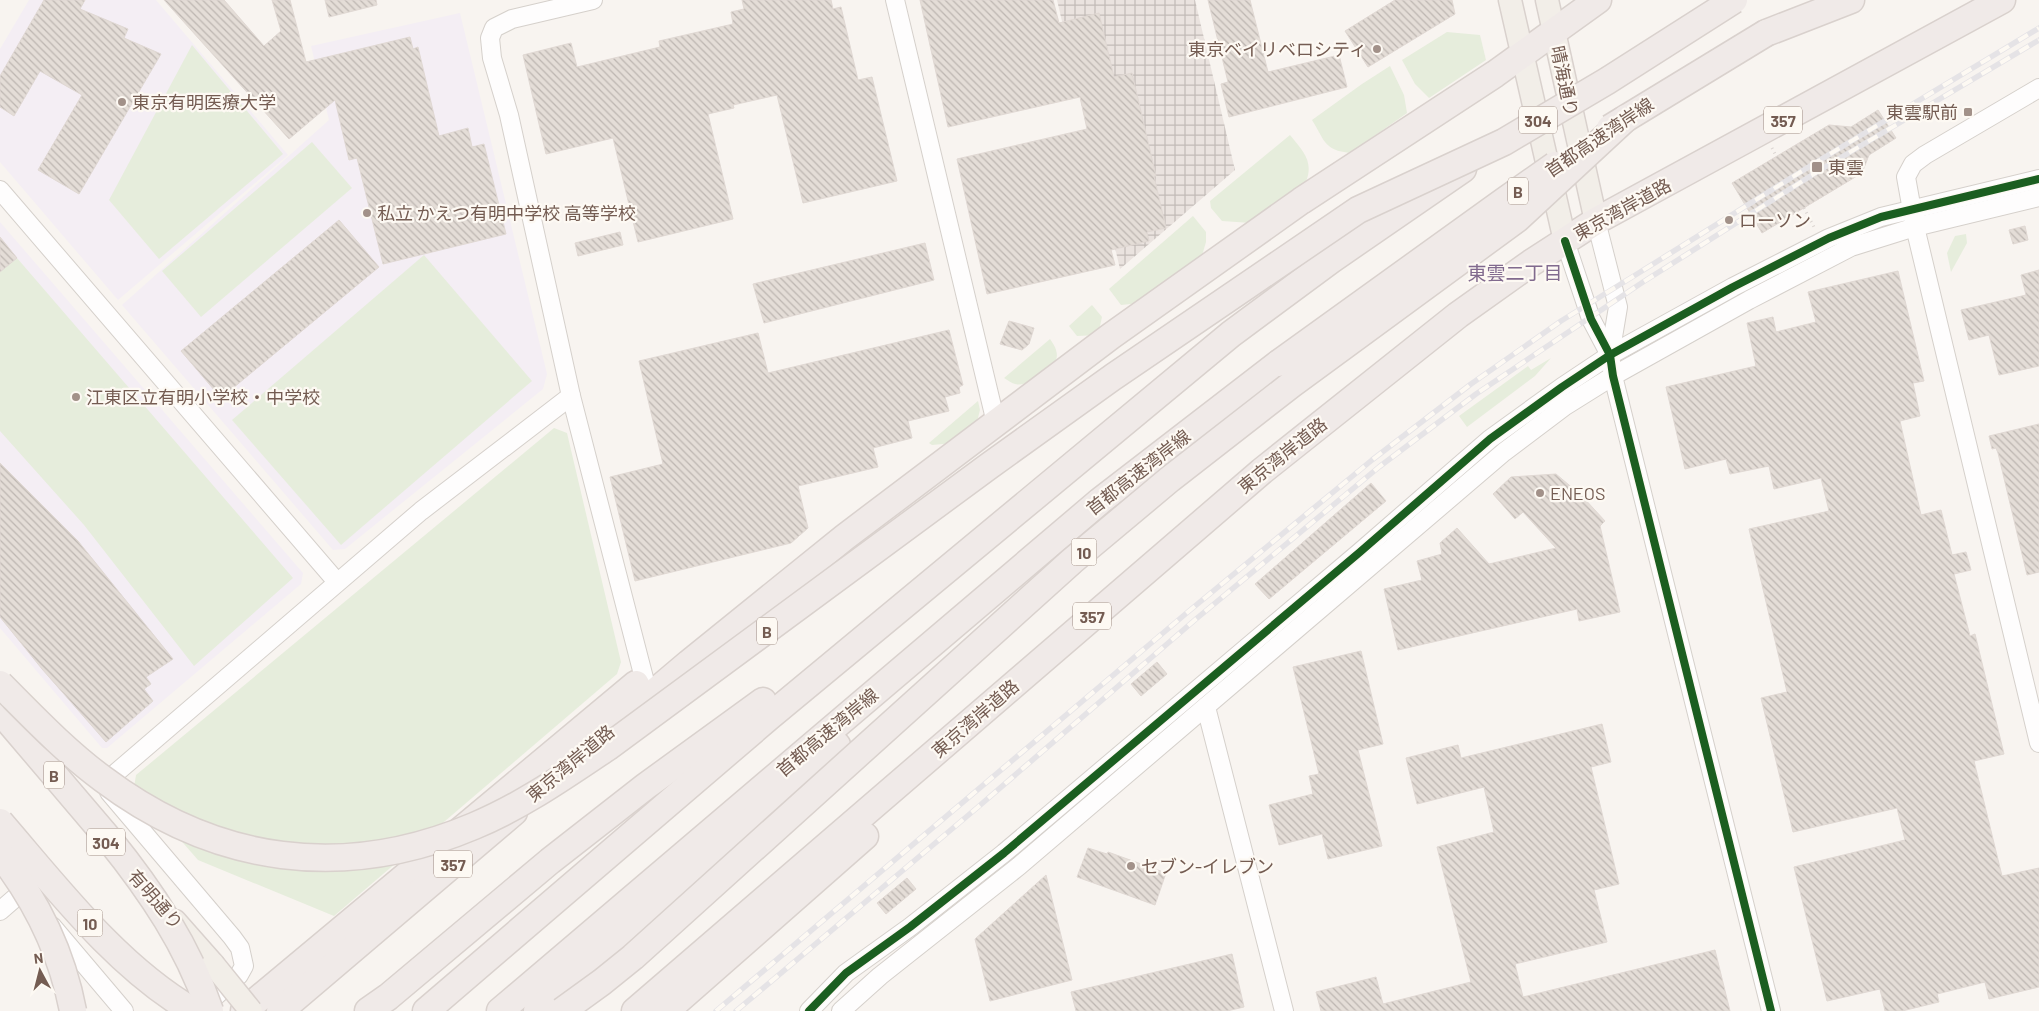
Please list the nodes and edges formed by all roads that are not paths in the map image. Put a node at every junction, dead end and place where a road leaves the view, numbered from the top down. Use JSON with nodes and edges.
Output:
{"nodes":[{"id":1,"x":593,"y":0,"type":"edge"},
{"id":2,"x":895,"y":0,"type":"edge"},
{"id":3,"x":1510,"y":0,"type":"edge"},
{"id":4,"x":1547,"y":0,"type":"edge"},
{"id":5,"x":1598,"y":0,"type":"edge"},
{"id":6,"x":1734,"y":0,"type":"edge"},
{"id":7,"x":1826,"y":0,"type":"edge"},
{"id":8,"x":1851,"y":0,"type":"edge"},
{"id":9,"x":2002,"y":0,"type":"edge"},
{"id":10,"x":548,"y":5,"type":"edge"},
{"id":11,"x":1553,"y":30,"type":"junction"},
{"id":12,"x":1766,"y":33,"type":"junction"},
{"id":13,"x":1522,"y":53,"type":"junction"},
{"id":14,"x":2039,"y":88,"type":"edge"},
{"id":15,"x":1626,"y":118,"type":"junction"},
{"id":16,"x":1504,"y":142,"type":"junction"},
{"id":17,"x":2039,"y":178,"type":"edge"},
{"id":18,"x":0,"y":190,"type":"edge"},
{"id":19,"x":2039,"y":198,"type":"edge"},
{"id":20,"x":1911,"y":208,"type":"junction"},
{"id":21,"x":1596,"y":221,"type":"junction"},
{"id":22,"x":1915,"y":227,"type":"junction"},
{"id":23,"x":1565,"y":241,"type":"junction"},
{"id":24,"x":1610,"y":355,"type":"junction"},
{"id":25,"x":1613,"y":376,"type":"junction"},
{"id":26,"x":572,"y":396,"type":"junction"},
{"id":27,"x":996,"y":423,"type":"junction"},
{"id":28,"x":1073,"y":464,"type":"junction"},
{"id":29,"x":1100,"y":501,"type":"junction"},
{"id":30,"x":845,"y":538,"type":"junction"},
{"id":31,"x":337,"y":582,"type":"junction"},
{"id":32,"x":0,"y":671,"type":"edge"},
{"id":33,"x":644,"y":678,"type":"junction"},
{"id":34,"x":0,"y":684,"type":"edge"},
{"id":35,"x":1206,"y":707,"type":"junction"},
{"id":36,"x":0,"y":711,"type":"edge"},
{"id":37,"x":0,"y":720,"type":"edge"},
{"id":38,"x":964,"y":727,"type":"junction"},
{"id":39,"x":2039,"y":743,"type":"edge"},
{"id":40,"x":103,"y":784,"type":"junction"},
{"id":41,"x":0,"y":808,"type":"edge"},
{"id":42,"x":0,"y":822,"type":"edge"},
{"id":43,"x":0,"y":854,"type":"edge"},
{"id":44,"x":0,"y":865,"type":"edge"},
{"id":45,"x":23,"y":891,"type":"junction"},
{"id":46,"x":0,"y":911,"type":"edge"},
{"id":47,"x":169,"y":1005,"type":"edge"},
{"id":48,"x":248,"y":1010,"type":"edge"},
{"id":49,"x":73,"y":1011,"type":"edge"},
{"id":50,"x":124,"y":1011,"type":"edge"},
{"id":51,"x":193,"y":1011,"type":"edge"},
{"id":52,"x":198,"y":1011,"type":"edge"},
{"id":53,"x":210,"y":1011,"type":"edge"},
{"id":54,"x":280,"y":1011,"type":"edge"},
{"id":55,"x":368,"y":1011,"type":"edge"},
{"id":56,"x":426,"y":1011,"type":"edge"},
{"id":57,"x":500,"y":1011,"type":"edge"},
{"id":58,"x":537,"y":1011,"type":"edge"},
{"id":59,"x":562,"y":1011,"type":"edge"},
{"id":60,"x":635,"y":1011,"type":"edge"},
{"id":61,"x":666,"y":1011,"type":"edge"},
{"id":62,"x":809,"y":1011,"type":"edge"},
{"id":63,"x":841,"y":1011,"type":"edge"},
{"id":64,"x":1284,"y":1011,"type":"edge"},
{"id":65,"x":1771,"y":1011,"type":"edge"}],
"edges":[{"from":1,"to":10,"type":"street"},
{"from":2,"to":27,"type":"street"},
{"from":3,"to":13,"type":"main road","name":"晴海通り","number":"304"},
{"from":4,"to":11,"type":"main road","name":"晴海通り","number":"304"},
{"from":5,"to":11,"type":"highway","name":"東京湾岸道路","number":"357"},
{"from":6,"to":16,"type":"highway","number":"B","bridge":true},
{"from":7,"to":12,"type":"highway","name":"首都高速湾岸線","number":"B"},
{"from":8,"to":12,"type":"highway","number":"B"},
{"from":9,"to":21,"type":"highway","name":"東京湾岸道路","number":"357"},
{"from":10,"to":26,"type":"street"},
{"from":11,"to":13,"type":"highway","name":"東京湾岸道路","number":"357"},
{"from":11,"to":21,"type":"main road","name":"晴海通り","number":"304"},
{"from":12,"to":15,"type":"highway","name":"首都高速湾岸線","number":"B","bridge":true},
{"from":13,"to":23,"type":"main road","name":"晴海通り","number":"304"},
{"from":13,"to":27,"type":"highway","name":"東京湾岸道路","number":"357"},
{"from":14,"to":20,"type":"street"},
{"from":15,"to":29,"type":"highway","name":"首都高速湾岸線","number":"B","bridge":true},
{"from":15,"to":59,"type":"highway","number":"10","bridge":true},
{"from":16,"to":28,"type":"highway","number":"B","bridge":true},
{"from":16,"to":34,"type":"highway","number":"B","bridge":true},
{"from":17,"to":20,"type":"street"},
{"from":18,"to":31,"type":"street"},
{"from":19,"to":22,"type":"street"},
{"from":20,"to":22,"type":"street"},
{"from":20,"to":24,"type":"street"},
{"from":21,"to":23,"type":"highway","name":"東京湾岸道路","number":"357"},
{"from":21,"to":24,"type":"street"},
{"from":22,"to":25,"type":"street"},
{"from":22,"to":39,"type":"street"},
{"from":23,"to":24,"type":"street"},
{"from":23,"to":38,"type":"highway","name":"東京湾岸道路","number":"357"},
{"from":24,"to":25,"type":"street"},
{"from":24,"to":62,"type":"street"},
{"from":25,"to":35,"type":"street"},
{"from":25,"to":65,"type":"street"},
{"from":26,"to":31,"type":"street"},
{"from":26,"to":33,"type":"street"},
{"from":27,"to":30,"type":"highway","name":"東京湾岸道路","number":"357"},
{"from":28,"to":55,"type":"highway"},
{"from":28,"to":56,"type":"highway","number":"B"},
{"from":29,"to":57,"type":"highway","name":"首都高速湾岸線","number":"B"},
{"from":29,"to":58,"type":"highway"},
{"from":30,"to":33,"type":"highway"},
{"from":30,"to":54,"type":"highway","name":"東京湾岸道路","number":"357"},
{"from":31,"to":40,"type":"street"},
{"from":32,"to":40,"type":"street"},
{"from":33,"to":48,"type":"highway"},
{"from":35,"to":63,"type":"street"},
{"from":35,"to":64,"type":"street"},
{"from":36,"to":53,"type":"highway","number":"B","bridge":true},
{"from":37,"to":48,"type":"main road","name":"有明通り","number":"304","bridge":true},
{"from":38,"to":60,"type":"highway","name":"東京湾岸道路","number":"357"},
{"from":38,"to":61,"type":"highway","number":"357"},
{"from":40,"to":52,"type":"street"},
{"from":41,"to":47,"type":"main road"},
{"from":42,"to":51,"type":"highway","number":"10","bridge":true},
{"from":43,"to":49,"type":"highway","number":"10","bridge":true},
{"from":44,"to":45,"type":"street"},
{"from":45,"to":46,"type":"street"},
{"from":45,"to":50,"type":"street"}]}
